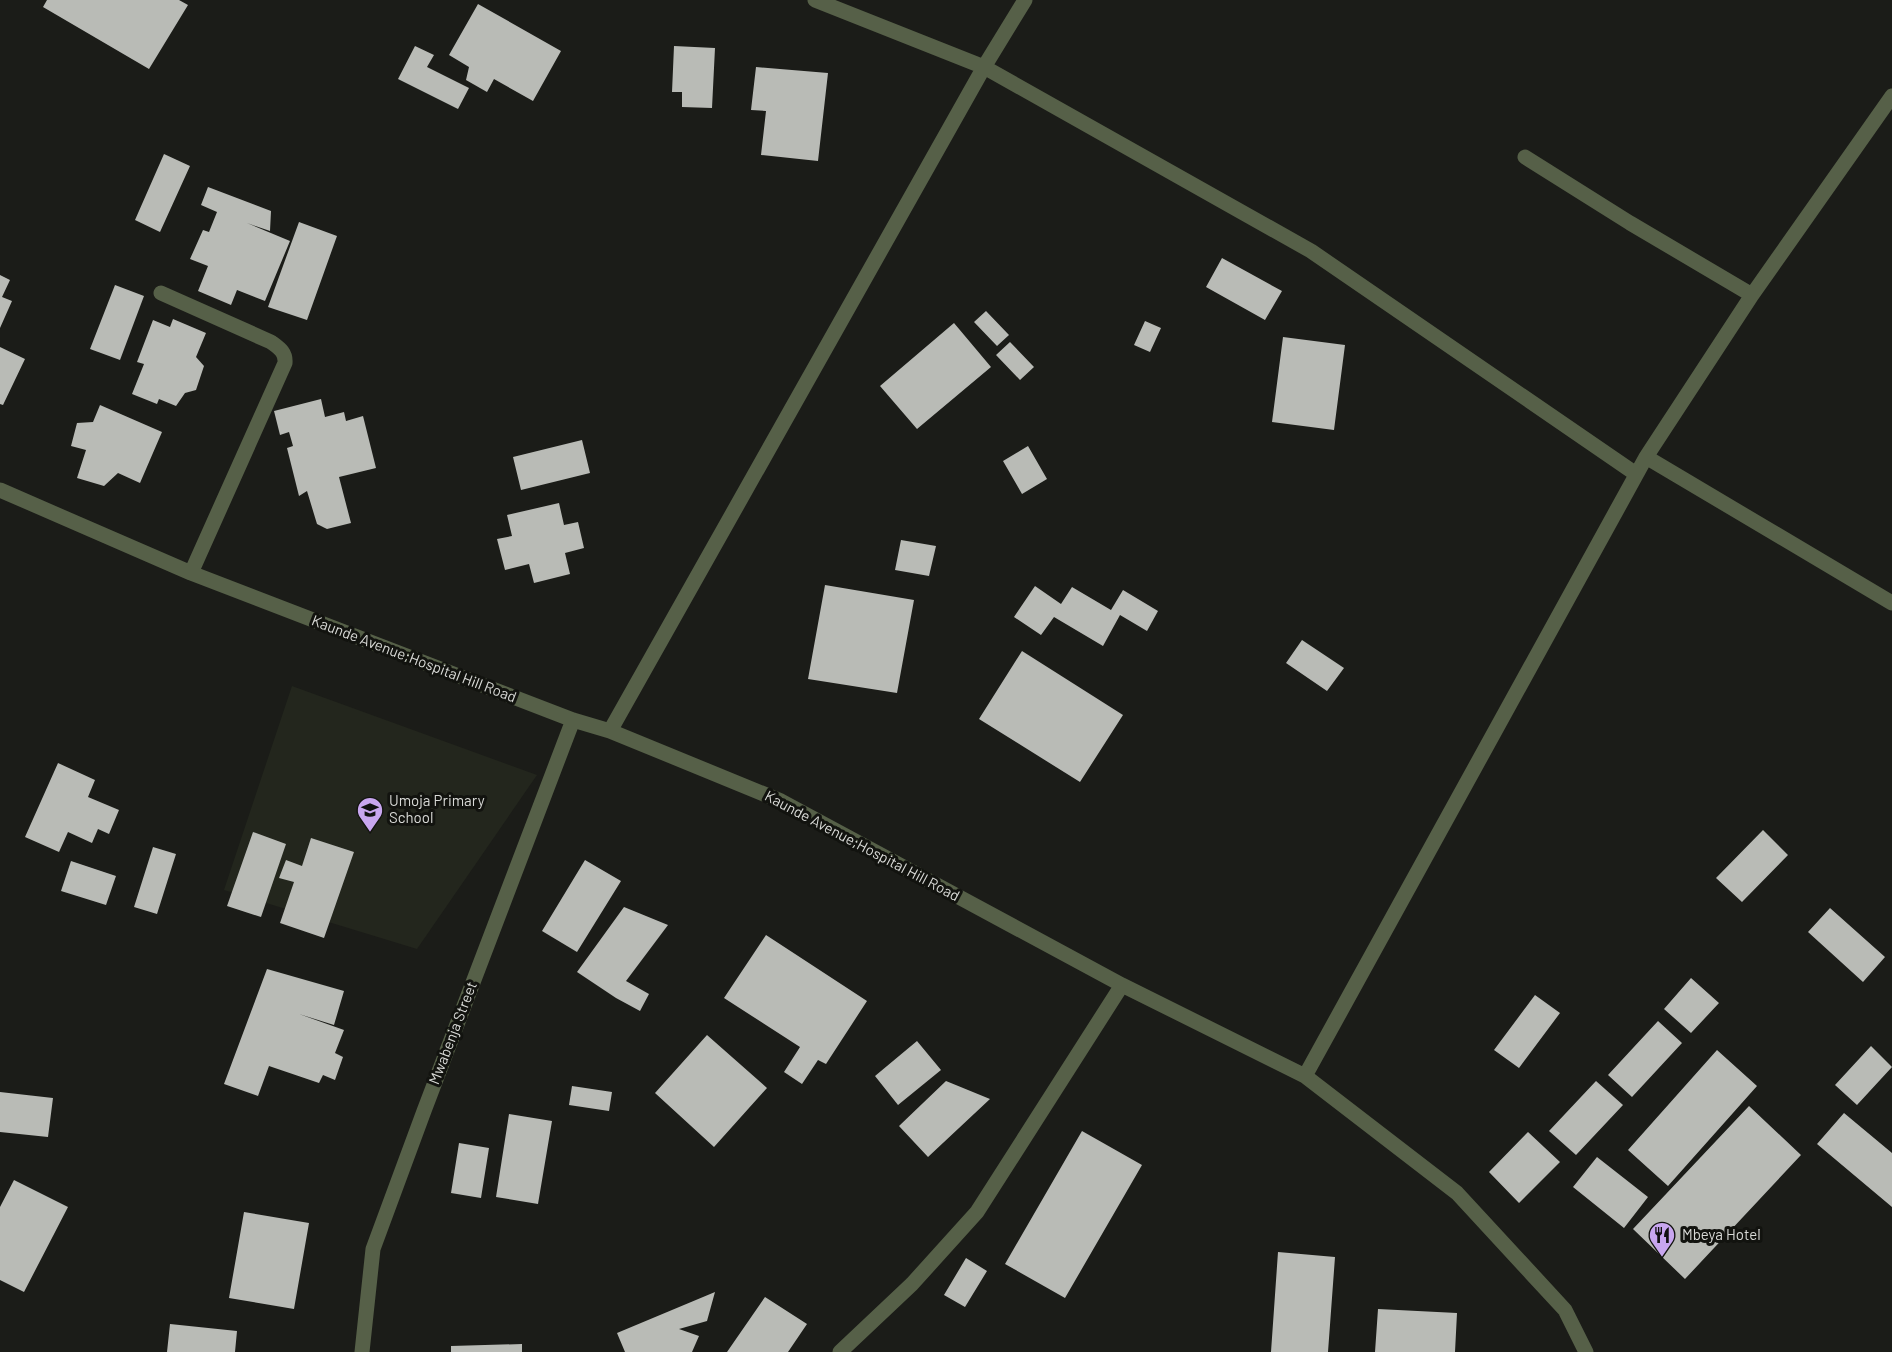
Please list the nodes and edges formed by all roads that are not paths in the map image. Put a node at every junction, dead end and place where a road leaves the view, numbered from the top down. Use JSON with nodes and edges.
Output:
{"nodes":[{"id":1,"x":815,"y":0,"type":"edge"},
{"id":2,"x":1025,"y":0,"type":"edge"},
{"id":3,"x":984,"y":67,"type":"junction"},
{"id":4,"x":1892,"y":96,"type":"edge"},
{"id":5,"x":1525,"y":157,"type":"dead end"},
{"id":6,"x":161,"y":293,"type":"dead end"},
{"id":7,"x":1752,"y":295,"type":"junction"},
{"id":8,"x":1646,"y":457,"type":"junction"},
{"id":9,"x":1636,"y":474,"type":"junction"},
{"id":10,"x":0,"y":490,"type":"edge"},
{"id":11,"x":191,"y":573,"type":"junction"},
{"id":12,"x":1892,"y":603,"type":"edge"},
{"id":13,"x":573,"y":720,"type":"junction"},
{"id":14,"x":610,"y":731,"type":"junction"},
{"id":15,"x":1122,"y":985,"type":"junction"},
{"id":16,"x":1305,"y":1076,"type":"junction"},
{"id":17,"x":362,"y":1352,"type":"edge"},
{"id":18,"x":840,"y":1352,"type":"edge"},
{"id":19,"x":1586,"y":1352,"type":"edge"}],
"edges":[{"from":1,"to":3,"type":"street"},
{"from":2,"to":3,"type":"street"},
{"from":3,"to":9,"type":"street"},
{"from":3,"to":14,"type":"street"},
{"from":4,"to":7,"type":"street"},
{"from":5,"to":7,"type":"street"},
{"from":6,"to":11,"type":"street"},
{"from":7,"to":8,"type":"street"},
{"from":8,"to":9,"type":"street"},
{"from":8,"to":12,"type":"street"},
{"from":9,"to":16,"type":"street"},
{"from":10,"to":11,"type":"street","name":"Kaunde Avenue;Hospital Hill Road"},
{"from":11,"to":13,"type":"street","name":"Kaunde Avenue;Hospital Hill Road"},
{"from":13,"to":14,"type":"street","name":"Kaunde Avenue;Hospital Hill Road"},
{"from":13,"to":17,"type":"street","name":"Mwabenja Street"},
{"from":14,"to":15,"type":"street","name":"Kaunde Avenue;Hospital Hill Road"},
{"from":15,"to":16,"type":"street","name":"Kaunde Avenue;Hospital Hill Road"},
{"from":15,"to":18,"type":"street"},
{"from":16,"to":19,"type":"street","name":"Kaunde Avenue;Hospital Hill Road"}]}
